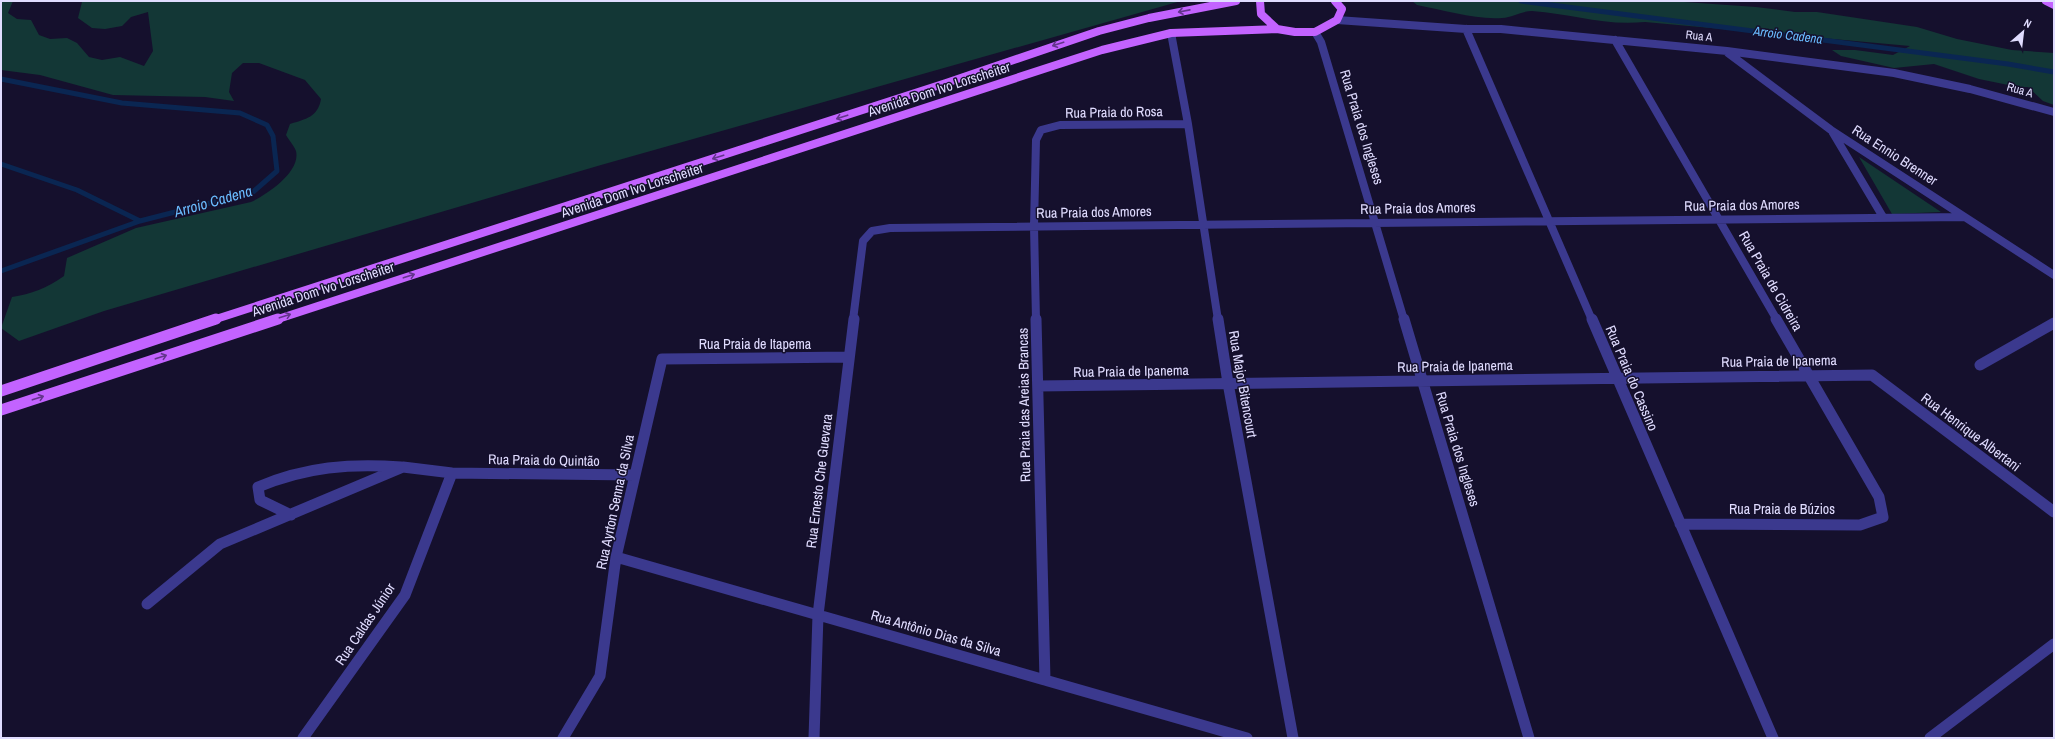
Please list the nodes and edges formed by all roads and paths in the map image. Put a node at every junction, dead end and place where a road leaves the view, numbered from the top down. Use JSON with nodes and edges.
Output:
{"nodes":[{"id":1,"x":1236,"y":1,"type":"edge"},
{"id":2,"x":1260,"y":1,"type":"edge"},
{"id":3,"x":1335,"y":1,"type":"edge"},
{"id":4,"x":2046,"y":1,"type":"edge"},
{"id":5,"x":2054,"y":5,"type":"edge"},
{"id":6,"x":1337,"y":20,"type":"junction"},
{"id":7,"x":1277,"y":29,"type":"junction"},
{"id":8,"x":1466,"y":29,"type":"junction"},
{"id":9,"x":1315,"y":32,"type":"junction"},
{"id":10,"x":1171,"y":33,"type":"junction"},
{"id":11,"x":1615,"y":40,"type":"junction"},
{"id":12,"x":1727,"y":51,"type":"junction"},
{"id":13,"x":2054,"y":112,"type":"edge"},
{"id":14,"x":1188,"y":124,"type":"junction"},
{"id":15,"x":1041,"y":130,"type":"joint"},
{"id":16,"x":1831,"y":130,"type":"junction"},
{"id":17,"x":1883,"y":217,"type":"junction"},
{"id":18,"x":1964,"y":217,"type":"junction"},
{"id":19,"x":1719,"y":219,"type":"junction"},
{"id":20,"x":1549,"y":221,"type":"junction"},
{"id":21,"x":1375,"y":223,"type":"junction"},
{"id":22,"x":1204,"y":225,"type":"junction"},
{"id":23,"x":1034,"y":226,"type":"junction"},
{"id":24,"x":872,"y":231,"type":"joint"},
{"id":25,"x":2054,"y":275,"type":"edge"},
{"id":26,"x":2054,"y":323,"type":"edge"},
{"id":27,"x":849,"y":357,"type":"junction"},
{"id":28,"x":662,"y":359,"type":"joint"},
{"id":29,"x":1980,"y":365,"type":"dead end"},
{"id":30,"x":1872,"y":374,"type":"joint"},
{"id":31,"x":1809,"y":375,"type":"junction"},
{"id":32,"x":1617,"y":378,"type":"junction"},
{"id":33,"x":1422,"y":380,"type":"junction"},
{"id":34,"x":1228,"y":383,"type":"junction"},
{"id":35,"x":1038,"y":386,"type":"junction"},
{"id":36,"x":1,"y":391,"type":"edge"},
{"id":37,"x":1,"y":410,"type":"edge"},
{"id":38,"x":404,"y":467,"type":"junction"},
{"id":39,"x":452,"y":473,"type":"junction"},
{"id":40,"x":635,"y":475,"type":"junction"},
{"id":41,"x":2054,"y":512,"type":"edge"},
{"id":42,"x":290,"y":515,"type":"junction"},
{"id":43,"x":1883,"y":518,"type":"joint"},
{"id":44,"x":1680,"y":524,"type":"junction"},
{"id":45,"x":616,"y":557,"type":"junction"},
{"id":46,"x":147,"y":604,"type":"dead end"},
{"id":47,"x":818,"y":615,"type":"junction"},
{"id":48,"x":2054,"y":644,"type":"edge"},
{"id":49,"x":1045,"y":680,"type":"junction"},
{"id":50,"x":303,"y":738,"type":"edge"},
{"id":51,"x":563,"y":738,"type":"edge"},
{"id":52,"x":814,"y":738,"type":"edge"},
{"id":53,"x":1247,"y":738,"type":"edge"},
{"id":54,"x":1293,"y":738,"type":"edge"},
{"id":55,"x":1529,"y":738,"type":"edge"},
{"id":56,"x":1773,"y":738,"type":"edge"},
{"id":57,"x":1930,"y":738,"type":"edge"}],
"edges":[{"from":1,"to":36,"type":"main road","name":"Avenida Dom Ivo Lorscheiter","one_way":true},
{"from":2,"to":7,"type":"main road"},
{"from":3,"to":6,"type":"main road"},
{"from":4,"to":5,"type":"main road"},
{"from":6,"to":8,"type":"street","name":"Rua A"},
{"from":6,"to":9,"type":"main road","name":"Avenida Dom Ivo Lorscheiter"},
{"from":7,"to":9,"type":"main road","name":"Avenida Dom Ivo Lorscheiter"},
{"from":7,"to":10,"type":"main road","name":"Avenida Dom Ivo Lorscheiter"},
{"from":8,"to":11,"type":"street","name":"Rua A"},
{"from":8,"to":20,"type":"street","name":"Rua Praia do Cassino"},
{"from":9,"to":21,"type":"street","name":"Rua Praia dos Ingleses"},
{"from":10,"to":14,"type":"street","name":"Rua Major Bitencourt"},
{"from":37,"to":10,"type":"main road","name":"Avenida Dom Ivo Lorscheiter","one_way":true},
{"from":11,"to":12,"type":"street","name":"Rua A"},
{"from":11,"to":19,"type":"street","name":"Rua Praia de Cidreira"},
{"from":12,"to":13,"type":"street","name":"Rua A"},
{"from":12,"to":16,"type":"street","name":"Rua Ennio Brenner"},
{"from":14,"to":15,"type":"street","name":"Rua Praia do Rosa"},
{"from":14,"to":22,"type":"street","name":"Rua Major Bitencourt"},
{"from":15,"to":23,"type":"street","name":"Rua Praia das Areias Brancas"},
{"from":16,"to":17,"type":"street"},
{"from":16,"to":18,"type":"street","name":"Rua Ennio Brenner"},
{"from":17,"to":18,"type":"street","name":"Rua Praia dos Amores"},
{"from":17,"to":19,"type":"street","name":"Rua Praia dos Amores"},
{"from":18,"to":25,"type":"street","name":"Rua Ennio Brenner"},
{"from":19,"to":20,"type":"street","name":"Rua Praia dos Amores"},
{"from":19,"to":31,"type":"street","name":"Rua Praia de Cidreira"},
{"from":20,"to":21,"type":"street","name":"Rua Praia dos Amores"},
{"from":20,"to":32,"type":"street","name":"Rua Praia do Cassino"},
{"from":21,"to":22,"type":"street","name":"Rua Praia dos Amores"},
{"from":21,"to":33,"type":"street","name":"Rua Praia dos Ingleses"},
{"from":22,"to":23,"type":"street","name":"Rua Praia dos Amores"},
{"from":22,"to":34,"type":"street","name":"Rua Major Bitencourt"},
{"from":23,"to":24,"type":"street","name":"Rua Praia dos Amores"},
{"from":23,"to":35,"type":"street","name":"Rua Praia das Areias Brancas"},
{"from":24,"to":27,"type":"street","name":"Rua Ernesto Che Guevara"},
{"from":26,"to":29,"type":"street"},
{"from":27,"to":28,"type":"street","name":"Rua Praia de Itapema"},
{"from":27,"to":47,"type":"street","name":"Rua Ernesto Che Guevara"},
{"from":28,"to":40,"type":"street","name":"Rua Ayrton Senna da Silva"},
{"from":30,"to":31,"type":"street","name":"Rua Praia de Ipanema"},
{"from":30,"to":41,"type":"street","name":"Rua Henrique Albertani"},
{"from":31,"to":32,"type":"street","name":"Rua Praia de Ipanema"},
{"from":31,"to":43,"type":"street","name":"Rua Praia de Cidreira"},
{"from":32,"to":33,"type":"street","name":"Rua Praia de Ipanema"},
{"from":32,"to":44,"type":"street","name":"Rua Praia do Cassino"},
{"from":33,"to":34,"type":"street","name":"Rua Praia de Ipanema"},
{"from":33,"to":55,"type":"street","name":"Rua Praia dos Ingleses"},
{"from":34,"to":35,"type":"street","name":"Rua Praia de Ipanema"},
{"from":34,"to":54,"type":"street","name":"Rua Major Bitencourt"},
{"from":35,"to":49,"type":"street","name":"Rua Praia das Areias Brancas"},
{"from":38,"to":39,"type":"street","name":"Rua Praia do Quintão"},
{"from":38,"to":42,"type":"street"},
{"from":38,"to":42,"type":"street","name":"Rua Praia do Quintão"},
{"from":39,"to":40,"type":"street","name":"Rua Praia do Quintão"},
{"from":39,"to":50,"type":"street","name":"Rua Caldas Júnior"},
{"from":40,"to":45,"type":"street","name":"Rua Ayrton Senna da Silva"},
{"from":42,"to":46,"type":"street"},
{"from":43,"to":44,"type":"street","name":"Rua Praia de Búzios"},
{"from":44,"to":56,"type":"street","name":"Rua Praia do Cassino"},
{"from":45,"to":47,"type":"street","name":"Rua Antônio Dias da Silva"},
{"from":45,"to":51,"type":"street","name":"Rua Ayrton Senna da Silva"},
{"from":47,"to":49,"type":"street","name":"Rua Antônio Dias da Silva"},
{"from":47,"to":52,"type":"street","name":"Rua Ernesto Che Guevara"},
{"from":48,"to":57,"type":"street"},
{"from":49,"to":53,"type":"street","name":"Rua Antônio Dias da Silva"}]}
